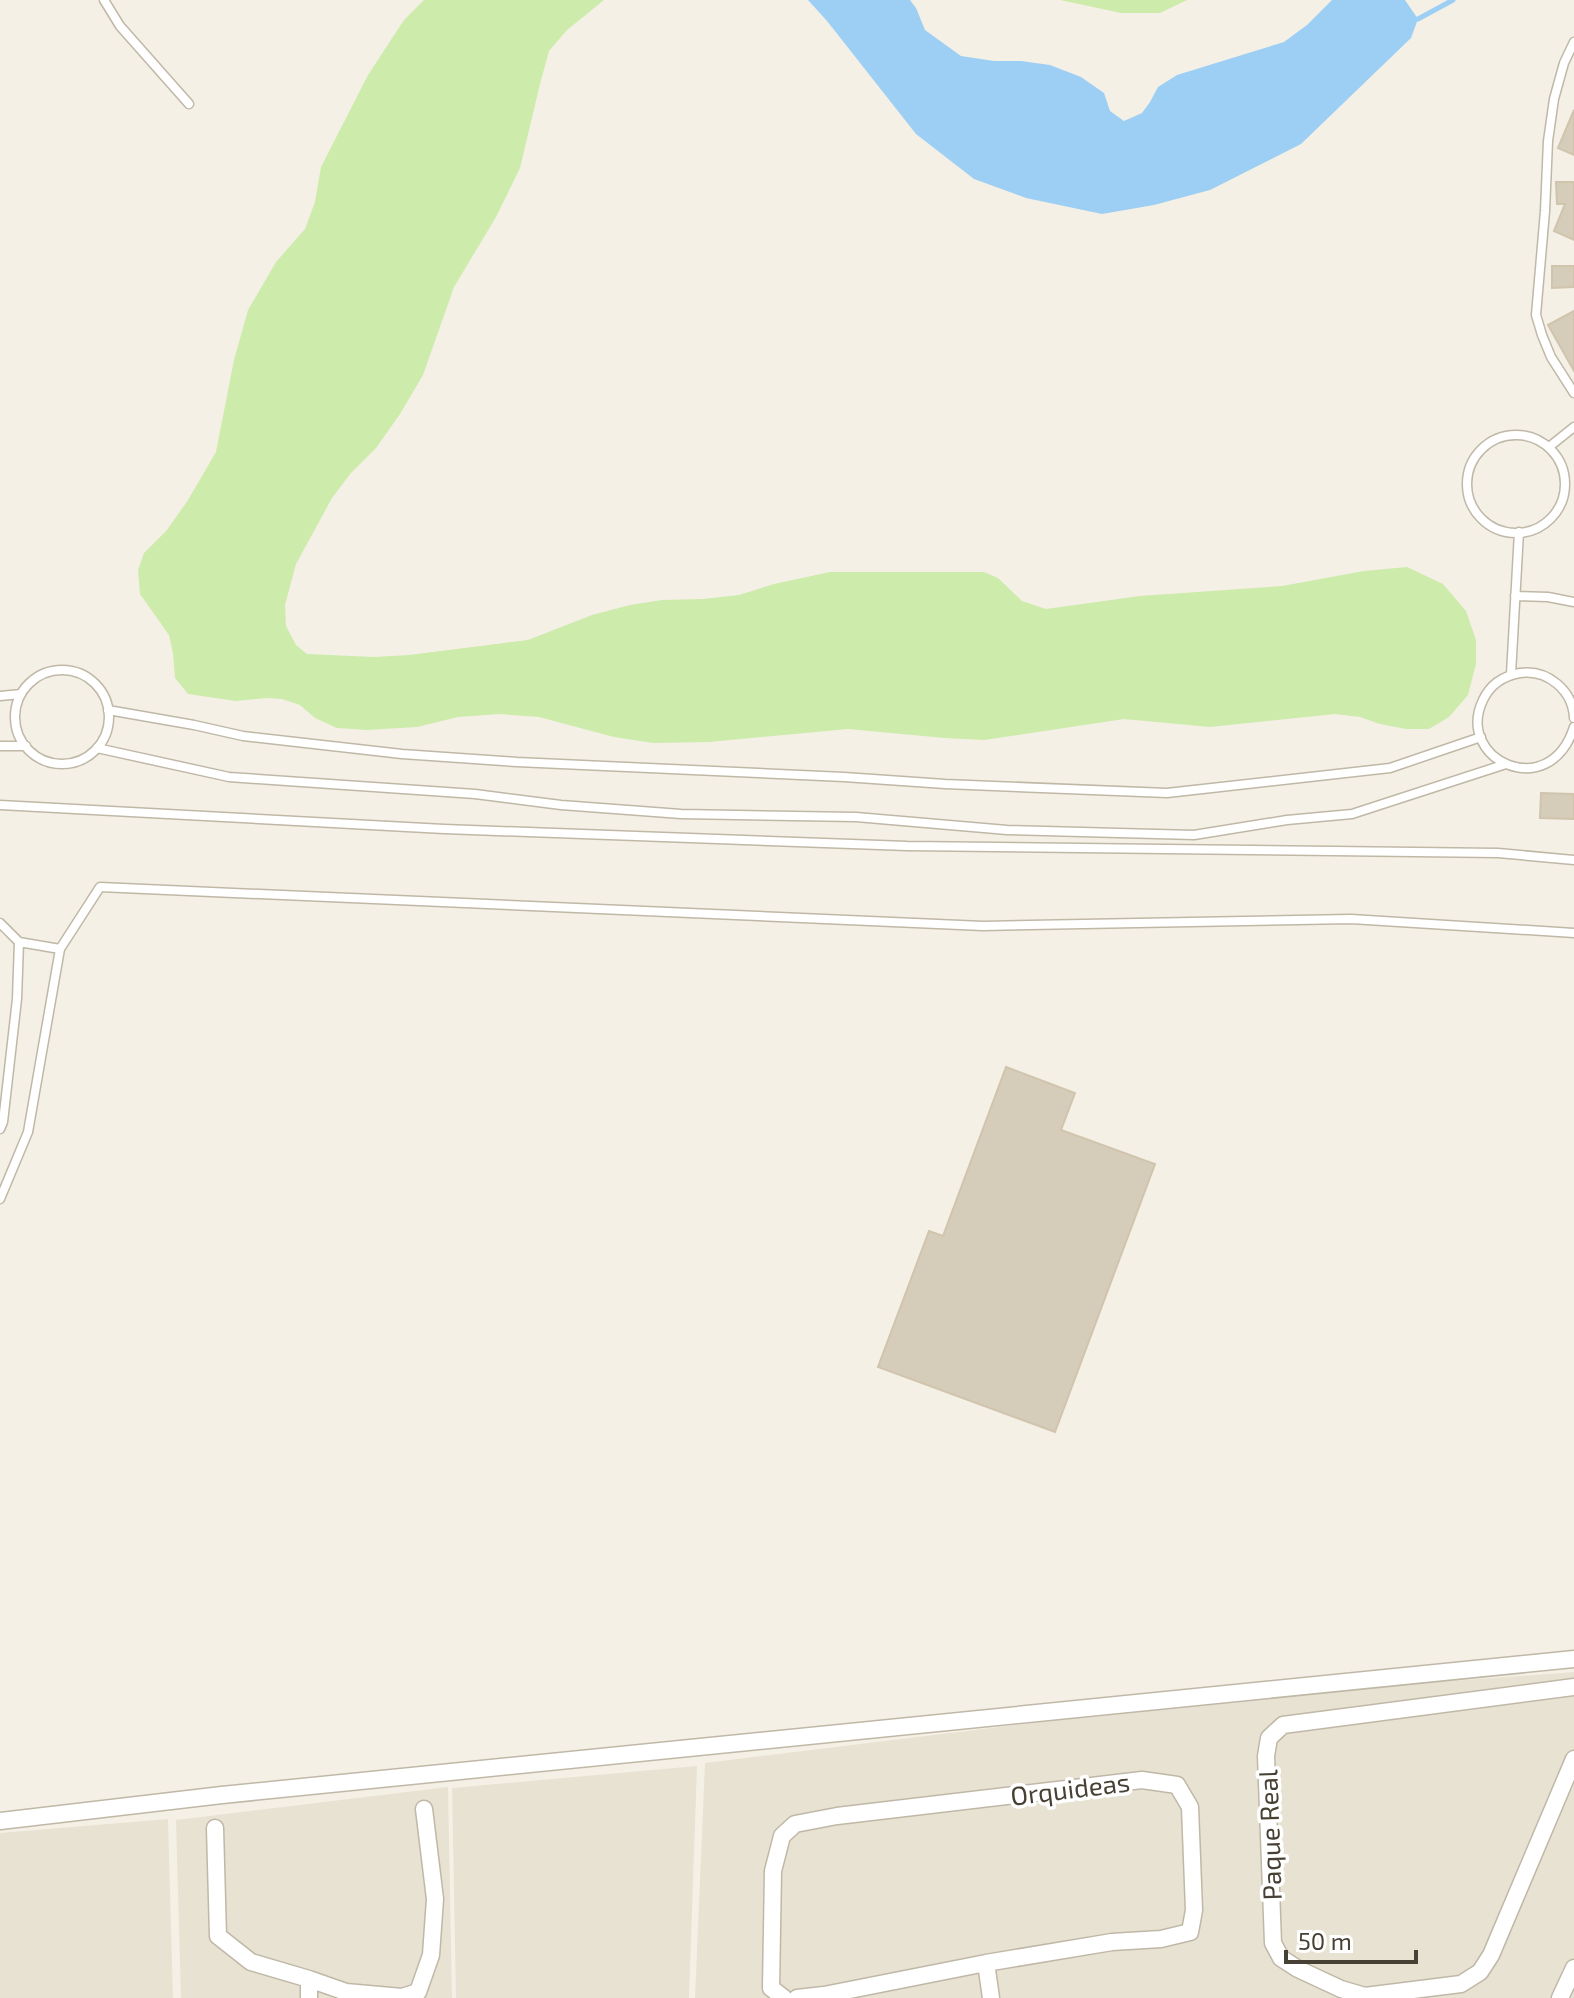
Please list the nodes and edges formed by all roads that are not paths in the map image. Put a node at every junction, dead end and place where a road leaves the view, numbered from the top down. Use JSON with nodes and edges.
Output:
{"nodes":[{"id":1,"x":104,"y":0,"type":"edge"},
{"id":2,"x":1574,"y":42,"type":"edge"},
{"id":3,"x":189,"y":104,"type":"dead end"},
{"id":4,"x":1574,"y":393,"type":"edge"},
{"id":5,"x":1574,"y":427,"type":"edge"},
{"id":6,"x":1549,"y":447,"type":"junction"},
{"id":7,"x":1519,"y":532,"type":"junction"},
{"id":8,"x":1515,"y":596,"type":"junction"},
{"id":9,"x":1574,"y":602,"type":"edge"},
{"id":10,"x":1511,"y":674,"type":"junction"},
{"id":11,"x":21,"y":694,"type":"junction"},
{"id":12,"x":0,"y":696,"type":"edge"},
{"id":13,"x":108,"y":710,"type":"junction"},
{"id":14,"x":1574,"y":718,"type":"edge"},
{"id":15,"x":1574,"y":727,"type":"edge"},
{"id":16,"x":1481,"y":737,"type":"junction"},
{"id":17,"x":1572,"y":743,"type":"edge"},
{"id":18,"x":0,"y":746,"type":"edge"},
{"id":19,"x":26,"y":746,"type":"junction"},
{"id":20,"x":97,"y":748,"type":"junction"},
{"id":21,"x":1506,"y":764,"type":"junction"},
{"id":22,"x":0,"y":805,"type":"edge"},
{"id":23,"x":1574,"y":860,"type":"edge"},
{"id":24,"x":0,"y":923,"type":"edge"},
{"id":25,"x":1574,"y":933,"type":"edge"},
{"id":26,"x":19,"y":942,"type":"junction"},
{"id":27,"x":60,"y":949,"type":"junction"},
{"id":28,"x":0,"y":1129,"type":"edge"},
{"id":29,"x":0,"y":1199,"type":"edge"},
{"id":30,"x":1574,"y":1659,"type":"edge"},
{"id":31,"x":1574,"y":1687,"type":"edge"},
{"id":32,"x":1574,"y":1759,"type":"edge"},
{"id":33,"x":424,"y":1809,"type":"dead end"},
{"id":34,"x":0,"y":1821,"type":"edge"},
{"id":35,"x":215,"y":1828,"type":"dead end"},
{"id":36,"x":983,"y":1964,"type":"junction"},
{"id":37,"x":1574,"y":1968,"type":"edge"},
{"id":38,"x":309,"y":1979,"type":"junction"},
{"id":39,"x":1365,"y":1997,"type":"edge"},
{"id":40,"x":309,"y":1998,"type":"edge"},
{"id":41,"x":784,"y":1998,"type":"edge"},
{"id":42,"x":797,"y":1998,"type":"edge"},
{"id":43,"x":984,"y":1998,"type":"edge"},
{"id":44,"x":991,"y":1998,"type":"edge"},
{"id":45,"x":1560,"y":1998,"type":"edge"}],
"edges":[{"from":1,"to":3,"type":"lane"},
{"from":2,"to":4,"type":"lane"},
{"from":5,"to":6,"type":"lane"},
{"from":6,"to":7,"type":"lane"},
{"from":6,"to":7,"type":"lane"},
{"from":7,"to":8,"type":"lane"},
{"from":8,"to":9,"type":"lane"},
{"from":8,"to":10,"type":"lane"},
{"from":10,"to":14,"type":"lane"},
{"from":10,"to":16,"type":"lane"},
{"from":11,"to":12,"type":"lane"},
{"from":11,"to":13,"type":"lane"},
{"from":11,"to":19,"type":"lane"},
{"from":13,"to":16,"type":"lane"},
{"from":13,"to":20,"type":"lane"},
{"from":15,"to":17,"type":"lane"},
{"from":16,"to":21,"type":"lane"},
{"from":17,"to":21,"type":"lane"},
{"from":18,"to":19,"type":"lane"},
{"from":19,"to":20,"type":"lane"},
{"from":20,"to":21,"type":"lane"},
{"from":22,"to":23,"type":"lane"},
{"from":24,"to":26,"type":"lane"},
{"from":25,"to":27,"type":"lane"},
{"from":26,"to":27,"type":"lane"},
{"from":26,"to":28,"type":"lane"},
{"from":27,"to":29,"type":"lane"},
{"from":30,"to":34,"type":"street"},
{"from":31,"to":39,"type":"street","name":"Paque Real"},
{"from":32,"to":39,"type":"street"},
{"from":33,"to":38,"type":"street"},
{"from":35,"to":38,"type":"street"},
{"from":36,"to":41,"type":"street","name":"Orquideas"},
{"from":36,"to":42,"type":"street","name":"Orquideas"},
{"from":36,"to":43,"type":"street"},
{"from":36,"to":44,"type":"street"},
{"from":37,"to":45,"type":"street"},
{"from":38,"to":40,"type":"street"}]}
